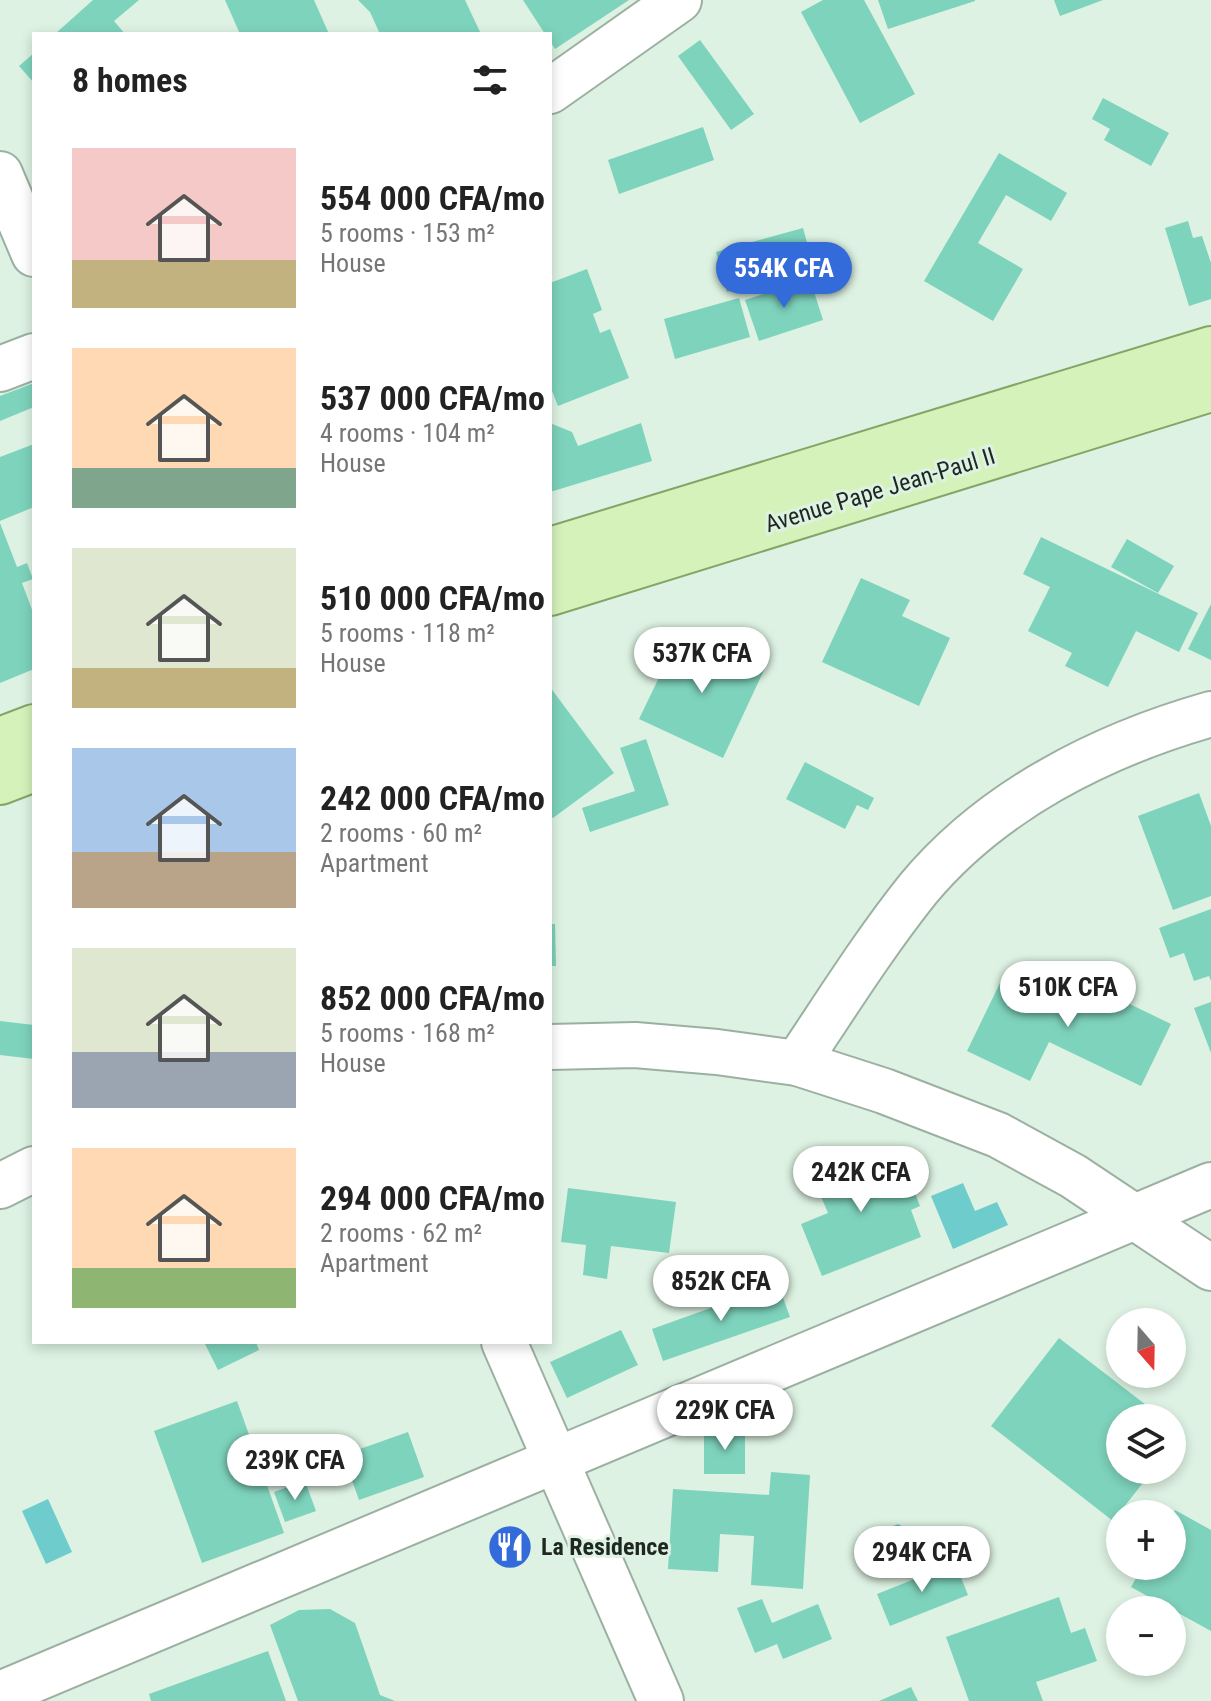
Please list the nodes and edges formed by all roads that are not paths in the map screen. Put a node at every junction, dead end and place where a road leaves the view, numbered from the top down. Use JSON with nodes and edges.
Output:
{"nodes":[{"id":1,"x":679,"y":0,"type":"edge"},
{"id":2,"x":552,"y":90,"type":"edge"},
{"id":3,"x":0,"y":174,"type":"edge"},
{"id":4,"x":32,"y":249,"type":"edge"},
{"id":5,"x":1211,"y":349,"type":"edge"},
{"id":6,"x":32,"y":357,"type":"edge"},
{"id":7,"x":0,"y":369,"type":"edge"},
{"id":8,"x":1211,"y":389,"type":"edge"},
{"id":9,"x":552,"y":549,"type":"edge"},
{"id":10,"x":552,"y":592,"type":"edge"},
{"id":11,"x":1211,"y":714,"type":"edge"},
{"id":12,"x":32,"y":728,"type":"edge"},
{"id":13,"x":0,"y":740,"type":"edge"},
{"id":14,"x":32,"y":770,"type":"edge"},
{"id":15,"x":0,"y":782,"type":"edge"},
{"id":16,"x":552,"y":1047,"type":"edge"},
{"id":17,"x":797,"y":1063,"type":"junction"},
{"id":18,"x":32,"y":1170,"type":"edge"},
{"id":19,"x":1211,"y":1185,"type":"edge"},
{"id":20,"x":0,"y":1186,"type":"edge"},
{"id":21,"x":1136,"y":1217,"type":"junction"},
{"id":22,"x":1211,"y":1268,"type":"edge"},
{"id":23,"x":505,"y":1344,"type":"edge"},
{"id":24,"x":555,"y":1462,"type":"junction"},
{"id":25,"x":0,"y":1694,"type":"edge"},
{"id":26,"x":661,"y":1701,"type":"edge"}],
"edges":[{"from":1,"to":2,"type":"street"},
{"from":3,"to":4,"type":"street"},
{"from":5,"to":9,"type":"main road","name":"Avenue Pape Jean-Paul II"},
{"from":6,"to":7,"type":"street"},
{"from":8,"to":10,"type":"main road","name":"Avenue Pape Jean-Paul II"},
{"from":11,"to":17,"type":"street"},
{"from":12,"to":13,"type":"main road"},
{"from":14,"to":15,"type":"main road"},
{"from":16,"to":17,"type":"street"},
{"from":17,"to":21,"type":"street"},
{"from":18,"to":20,"type":"street"},
{"from":19,"to":21,"type":"street"},
{"from":21,"to":22,"type":"street"},
{"from":21,"to":24,"type":"street"},
{"from":23,"to":24,"type":"street"},
{"from":24,"to":25,"type":"street"},
{"from":24,"to":26,"type":"street"}]}
